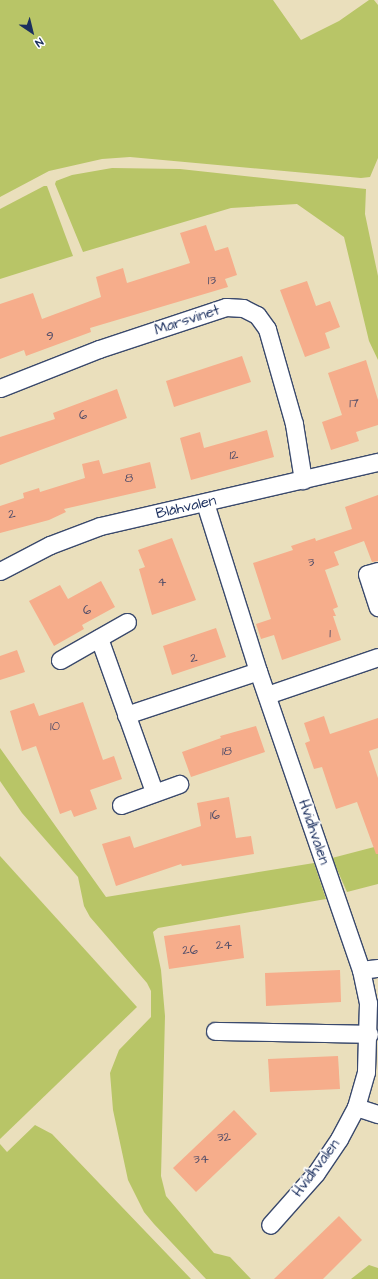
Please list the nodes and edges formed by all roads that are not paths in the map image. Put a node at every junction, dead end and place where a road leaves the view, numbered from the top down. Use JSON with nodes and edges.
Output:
{"nodes":[{"id":1,"x":0,"y":388,"type":"edge"},
{"id":2,"x":378,"y":462,"type":"edge"},
{"id":3,"x":303,"y":480,"type":"junction"},
{"id":4,"x":205,"y":503,"type":"junction"},
{"id":5,"x":0,"y":571,"type":"edge"},
{"id":6,"x":378,"y":571,"type":"edge"},
{"id":7,"x":378,"y":607,"type":"edge"},
{"id":8,"x":127,"y":622,"type":"dead end"},
{"id":9,"x":99,"y":638,"type":"junction"},
{"id":10,"x":378,"y":657,"type":"edge"},
{"id":11,"x":60,"y":660,"type":"dead end"},
{"id":12,"x":258,"y":671,"type":"junction"},
{"id":13,"x":267,"y":695,"type":"junction"},
{"id":14,"x":126,"y":715,"type":"junction"},
{"id":15,"x":179,"y":784,"type":"dead end"},
{"id":16,"x":154,"y":792,"type":"junction"},
{"id":17,"x":121,"y":805,"type":"dead end"},
{"id":18,"x":378,"y":968,"type":"edge"},
{"id":19,"x":361,"y":970,"type":"junction"},
{"id":20,"x":215,"y":1031,"type":"dead end"},
{"id":21,"x":369,"y":1034,"type":"junction"},
{"id":22,"x":356,"y":1106,"type":"junction"},
{"id":23,"x":378,"y":1114,"type":"edge"},
{"id":24,"x":270,"y":1225,"type":"dead end"}],
"edges":[{"from":1,"to":3,"type":"street","name":"Marsvinet"},
{"from":2,"to":3,"type":"street","name":"Blåhvalen"},
{"from":3,"to":4,"type":"street","name":"Blåhvalen"},
{"from":4,"to":5,"type":"street","name":"Blåhvalen"},
{"from":4,"to":12,"type":"street","name":"Hvidhvalen"},
{"from":6,"to":7,"type":"street"},
{"from":8,"to":9,"type":"street"},
{"from":9,"to":11,"type":"street"},
{"from":9,"to":14,"type":"street"},
{"from":10,"to":13,"type":"street"},
{"from":12,"to":13,"type":"street","name":"Hvidhvalen"},
{"from":12,"to":14,"type":"street"},
{"from":13,"to":19,"type":"street","name":"Hvidhvalen"},
{"from":14,"to":16,"type":"street"},
{"from":15,"to":16,"type":"street"},
{"from":16,"to":17,"type":"street"},
{"from":18,"to":19,"type":"street"},
{"from":19,"to":21,"type":"street","name":"Hvidhvalen"},
{"from":20,"to":21,"type":"street"},
{"from":21,"to":22,"type":"street","name":"Hvidhvalen"},
{"from":22,"to":23,"type":"street"},
{"from":22,"to":24,"type":"street","name":"Hvidhvalen"}]}
